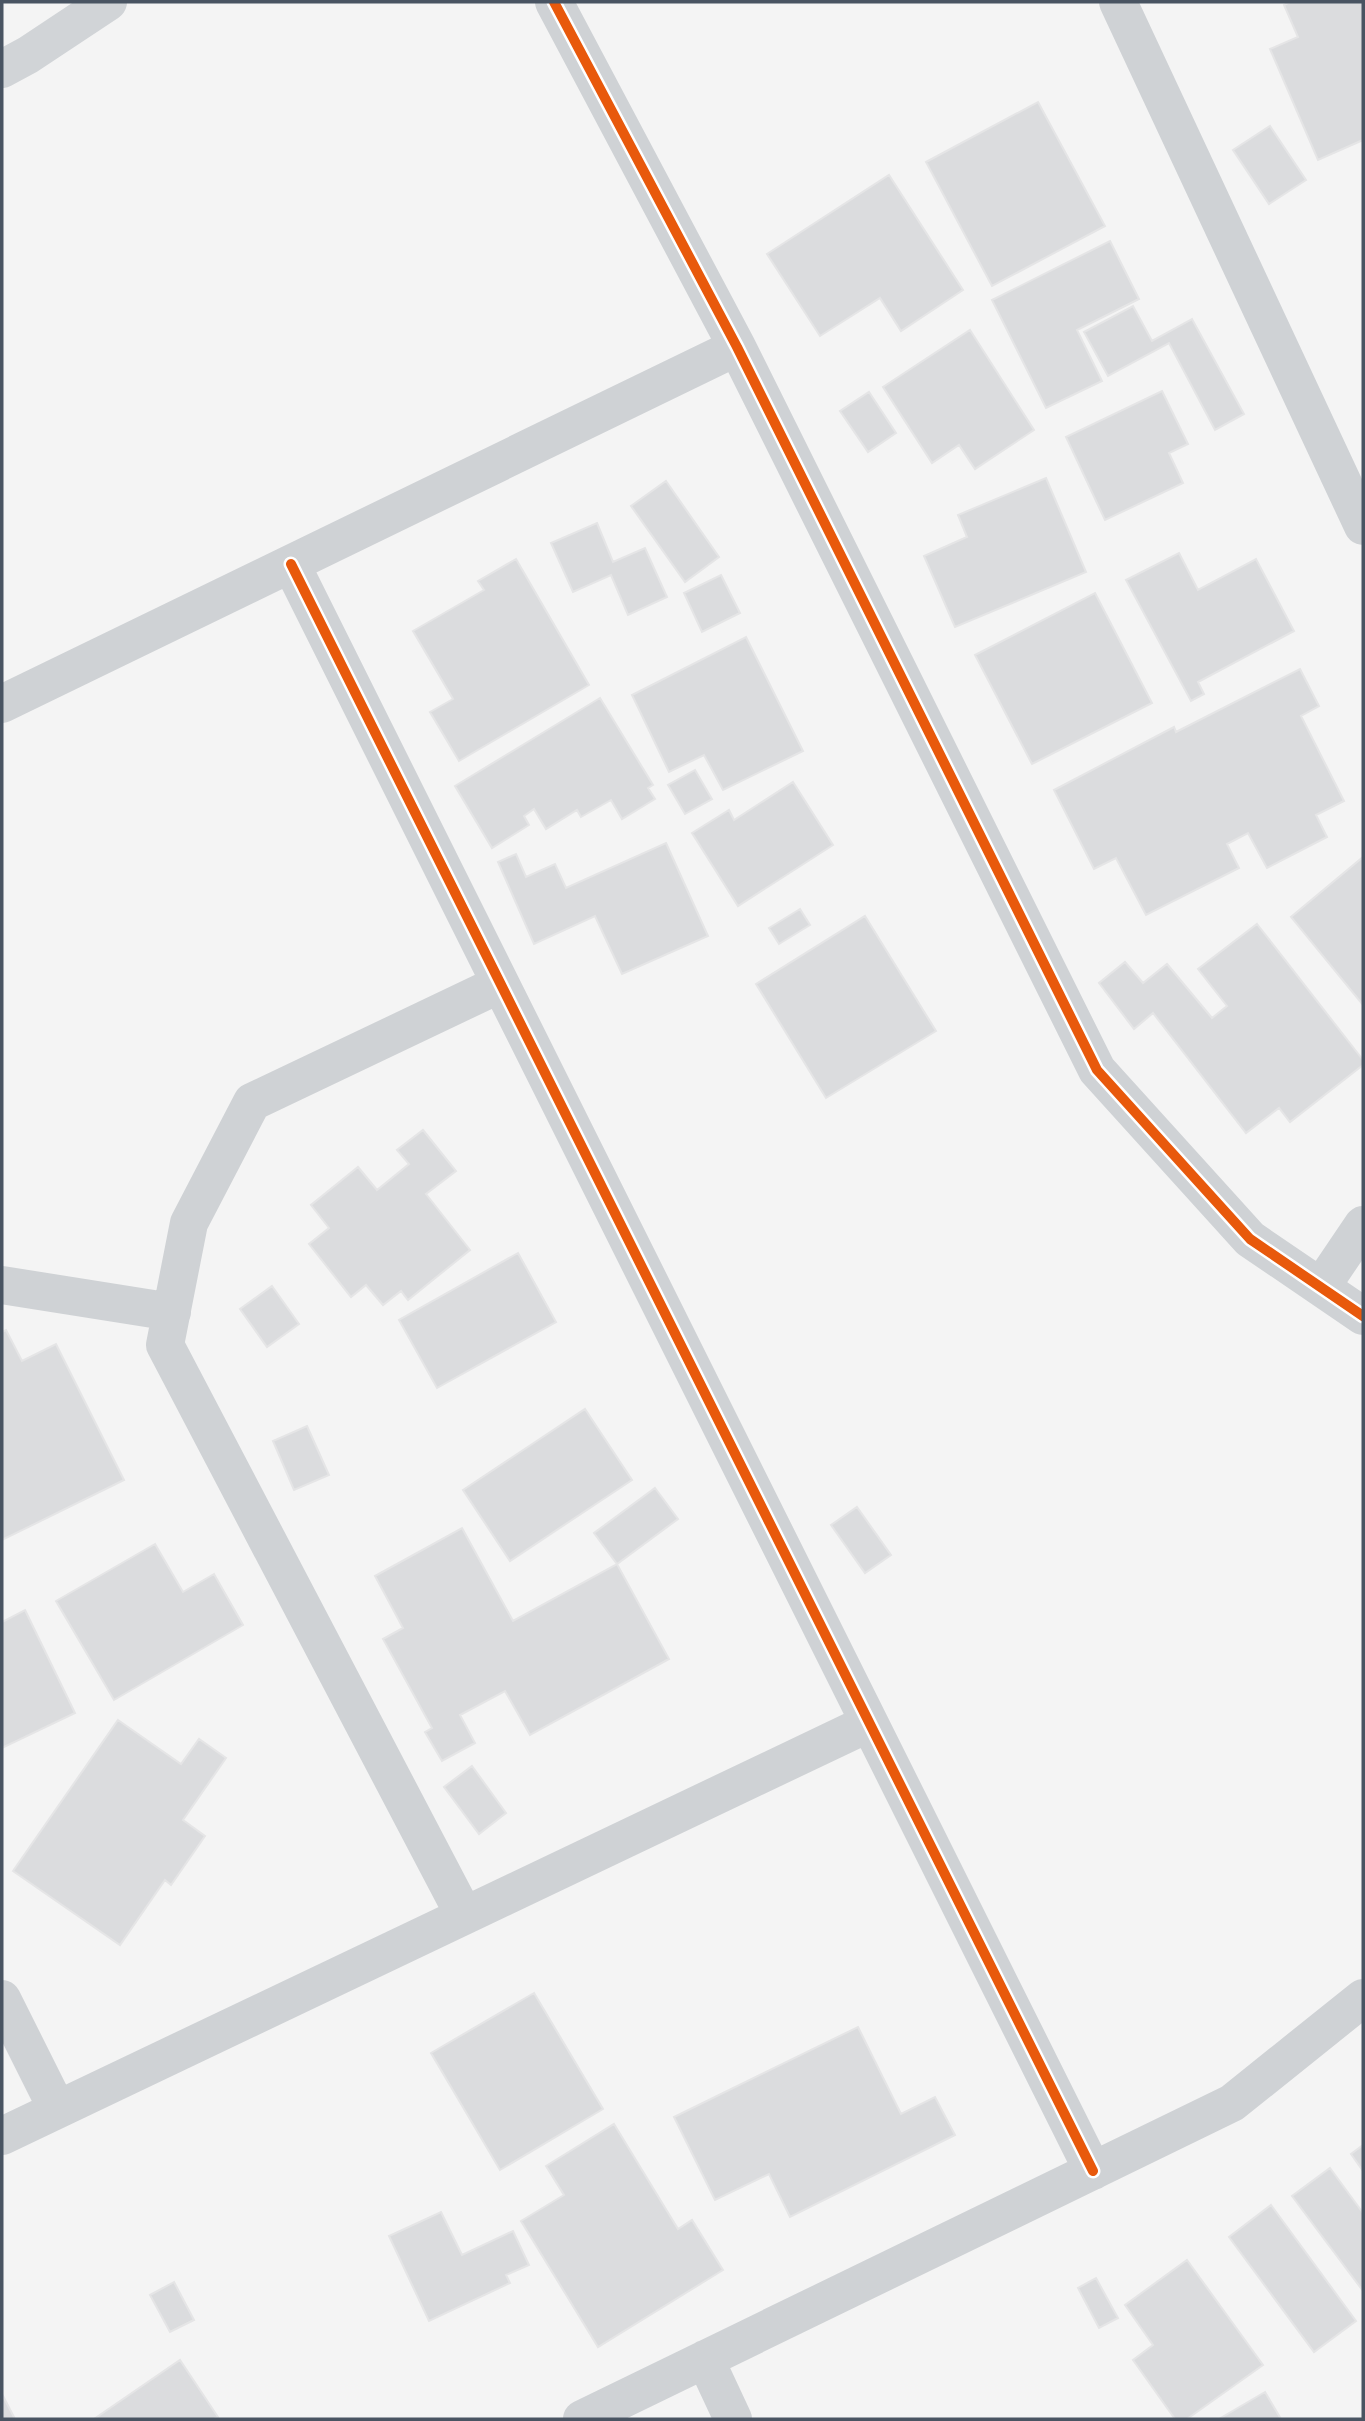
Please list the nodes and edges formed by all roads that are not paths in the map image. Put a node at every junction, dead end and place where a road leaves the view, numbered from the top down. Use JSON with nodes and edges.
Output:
{"nodes":[{"id":1,"x":108,"y":2,"type":"edge"},
{"id":2,"x":554,"y":2,"type":"edge"},
{"id":3,"x":1118,"y":2,"type":"edge"},
{"id":4,"x":2,"y":69,"type":"edge"},
{"id":5,"x":737,"y":347,"type":"junction"},
{"id":6,"x":1363,"y":526,"type":"edge"},
{"id":7,"x":291,"y":564,"type":"junction"},
{"id":8,"x":2,"y":704,"type":"edge"},
{"id":9,"x":500,"y":984,"type":"junction"},
{"id":10,"x":1363,"y":1225,"type":"edge"},
{"id":11,"x":2,"y":1285,"type":"edge"},
{"id":12,"x":1321,"y":1287,"type":"junction"},
{"id":13,"x":172,"y":1312,"type":"junction"},
{"id":14,"x":1363,"y":1316,"type":"edge"},
{"id":15,"x":869,"y":1723,"type":"junction"},
{"id":16,"x":464,"y":1915,"type":"junction"},
{"id":17,"x":1363,"y":1998,"type":"edge"},
{"id":18,"x":2,"y":1999,"type":"edge"},
{"id":19,"x":57,"y":2109,"type":"junction"},
{"id":20,"x":2,"y":2136,"type":"edge"},
{"id":21,"x":1093,"y":2171,"type":"junction"},
{"id":22,"x":705,"y":2360,"type":"junction"},
{"id":23,"x":582,"y":2419,"type":"edge"},
{"id":24,"x":733,"y":2419,"type":"edge"}],
"edges":[{"from":1,"to":4,"type":"street"},
{"from":2,"to":5,"type":"street"},
{"from":3,"to":6,"type":"street"},
{"from":5,"to":7,"type":"street"},
{"from":5,"to":12,"type":"street"},
{"from":7,"to":8,"type":"street"},
{"from":7,"to":9,"type":"street"},
{"from":9,"to":13,"type":"street"},
{"from":9,"to":15,"type":"street"},
{"from":10,"to":12,"type":"street"},
{"from":11,"to":13,"type":"street"},
{"from":12,"to":14,"type":"street"},
{"from":13,"to":16,"type":"street"},
{"from":15,"to":16,"type":"street"},
{"from":15,"to":21,"type":"street"},
{"from":16,"to":19,"type":"street"},
{"from":17,"to":21,"type":"street"},
{"from":18,"to":19,"type":"street"},
{"from":19,"to":20,"type":"street"},
{"from":21,"to":22,"type":"street"},
{"from":22,"to":23,"type":"street"},
{"from":22,"to":24,"type":"street"}]}
